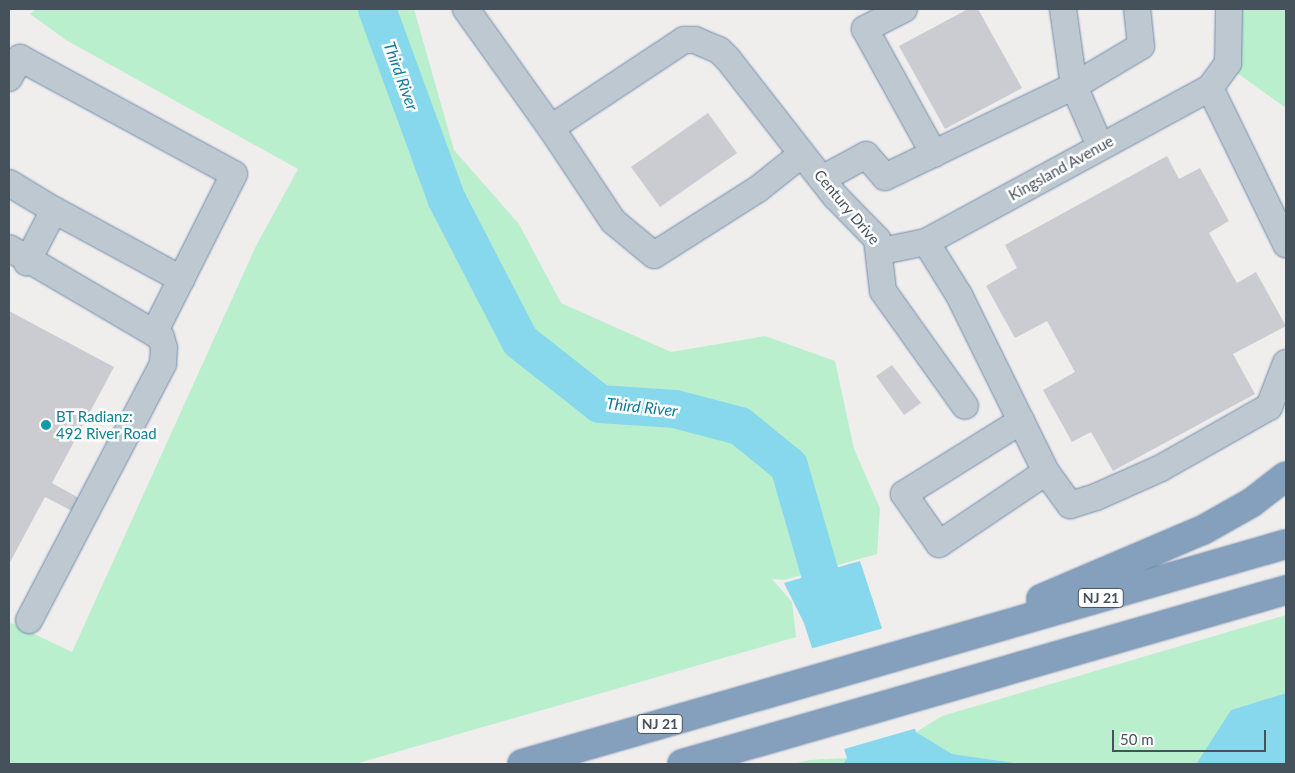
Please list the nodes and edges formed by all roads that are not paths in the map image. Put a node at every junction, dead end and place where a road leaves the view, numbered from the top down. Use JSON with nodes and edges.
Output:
{"nodes":[{"id":1,"x":466,"y":9,"type":"edge"},
{"id":2,"x":904,"y":9,"type":"edge"},
{"id":3,"x":1063,"y":9,"type":"edge"},
{"id":4,"x":1137,"y":9,"type":"edge"},
{"id":5,"x":1229,"y":9,"type":"edge"},
{"id":6,"x":9,"y":78,"type":"edge"},
{"id":7,"x":1074,"y":86,"type":"junction"},
{"id":8,"x":1210,"y":88,"type":"junction"},
{"id":9,"x":551,"y":128,"type":"junction"},
{"id":10,"x":1100,"y":146,"type":"junction"},
{"id":11,"x":802,"y":154,"type":"junction"},
{"id":12,"x":934,"y":154,"type":"junction"},
{"id":13,"x":822,"y":178,"type":"junction"},
{"id":14,"x":9,"y":183,"type":"edge"},
{"id":15,"x":54,"y":210,"type":"junction"},
{"id":16,"x":926,"y":242,"type":"junction"},
{"id":17,"x":1286,"y":244,"type":"edge"},
{"id":18,"x":882,"y":251,"type":"junction"},
{"id":19,"x":18,"y":255,"type":"edge"},
{"id":20,"x":181,"y":279,"type":"junction"},
{"id":21,"x":154,"y":333,"type":"junction"},
{"id":22,"x":1286,"y":363,"type":"edge"},
{"id":23,"x":965,"y":406,"type":"dead end"},
{"id":24,"x":1021,"y":421,"type":"junction"},
{"id":25,"x":1046,"y":472,"type":"junction"},
{"id":26,"x":1286,"y":476,"type":"edge"},
{"id":27,"x":1286,"y":544,"type":"edge"},
{"id":28,"x":1286,"y":590,"type":"edge"},
{"id":29,"x":30,"y":620,"type":"dead end"},
{"id":30,"x":915,"y":651,"type":"junction"},
{"id":31,"x":522,"y":764,"type":"edge"},
{"id":32,"x":682,"y":764,"type":"edge"}],
"edges":[{"from":1,"to":9,"type":"street"},
{"from":2,"to":12,"type":"street"},
{"from":3,"to":7,"type":"street"},
{"from":4,"to":7,"type":"street"},
{"from":5,"to":8,"type":"street","name":"Kingsland Avenue"},
{"from":6,"to":20,"type":"street"},
{"from":7,"to":10,"type":"street"},
{"from":7,"to":12,"type":"street"},
{"from":8,"to":10,"type":"street","name":"Kingsland Avenue"},
{"from":8,"to":17,"type":"street"},
{"from":9,"to":11,"type":"street","name":"Century Drive"},
{"from":9,"to":11,"type":"street"},
{"from":10,"to":16,"type":"street","name":"Kingsland Avenue"},
{"from":11,"to":13,"type":"street","name":"Century Drive"},
{"from":12,"to":13,"type":"street"},
{"from":13,"to":18,"type":"street","name":"Century Drive"},
{"from":14,"to":15,"type":"street"},
{"from":15,"to":19,"type":"street"},
{"from":15,"to":20,"type":"street"},
{"from":16,"to":18,"type":"street","name":"Kingsland Avenue"},
{"from":16,"to":24,"type":"street"},
{"from":18,"to":23,"type":"street","name":"Century Drive"},
{"from":19,"to":21,"type":"street"},
{"from":20,"to":21,"type":"street"},
{"from":21,"to":29,"type":"street"},
{"from":22,"to":25,"type":"street"},
{"from":24,"to":25,"type":"street"},
{"from":24,"to":25,"type":"street"},
{"from":26,"to":30,"type":"highway"},
{"from":27,"to":30,"type":"highway","number":"NJ 21"},
{"from":28,"to":32,"type":"highway"},
{"from":30,"to":31,"type":"highway","number":"NJ 21"}]}
